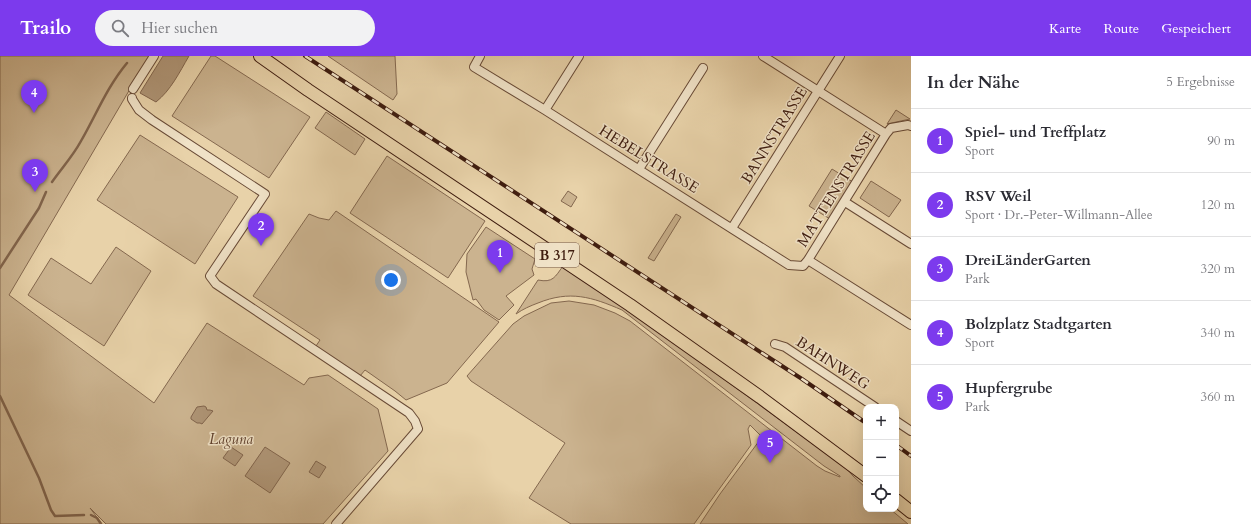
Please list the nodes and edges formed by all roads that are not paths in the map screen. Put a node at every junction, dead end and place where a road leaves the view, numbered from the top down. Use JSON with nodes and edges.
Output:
{"nodes":[{"id":1,"x":154,"y":56,"type":"edge"},
{"id":2,"x":260,"y":56,"type":"edge"},
{"id":3,"x":480,"y":56,"type":"edge"},
{"id":4,"x":579,"y":56,"type":"edge"},
{"id":5,"x":763,"y":56,"type":"edge"},
{"id":6,"x":840,"y":56,"type":"edge"},
{"id":7,"x":703,"y":68,"type":"dead end"},
{"id":8,"x":819,"y":91,"type":"junction"},
{"id":9,"x":545,"y":110,"type":"junction"},
{"id":10,"x":910,"y":126,"type":"edge"},
{"id":11,"x":886,"y":134,"type":"junction"},
{"id":12,"x":639,"y":169,"type":"junction"},
{"id":13,"x":845,"y":202,"type":"junction"},
{"id":14,"x":732,"y":228,"type":"junction"},
{"id":15,"x":911,"y":244,"type":"edge"},
{"id":16,"x":808,"y":260,"type":"junction"},
{"id":17,"x":911,"y":325,"type":"edge"},
{"id":18,"x":775,"y":344,"type":"dead end"},
{"id":19,"x":870,"y":404,"type":"edge"},
{"id":20,"x":899,"y":423,"type":"edge"},
{"id":21,"x":911,"y":431,"type":"edge"},
{"id":22,"x":863,"y":474,"type":"edge"},
{"id":23,"x":899,"y":502,"type":"edge"},
{"id":24,"x":911,"y":512,"type":"edge"},
{"id":25,"x":336,"y":524,"type":"edge"}],
"edges":[{"from":1,"to":25,"type":"street"},
{"from":2,"to":22,"type":"main road","number":"B 317"},
{"from":3,"to":9,"type":"street","name":"HEBELSTRASSE"},
{"from":4,"to":9,"type":"street"},
{"from":5,"to":8,"type":"street"},
{"from":6,"to":8,"type":"street","name":"BANNSTRASSE"},
{"from":7,"to":12,"type":"street"},
{"from":8,"to":11,"type":"street"},
{"from":8,"to":14,"type":"street","name":"BANNSTRASSE"},
{"from":9,"to":12,"type":"street","name":"HEBELSTRASSE"},
{"from":10,"to":11,"type":"street","name":"MATTENSTRASSE"},
{"from":11,"to":13,"type":"street","name":"MATTENSTRASSE"},
{"from":12,"to":14,"type":"street","name":"HEBELSTRASSE"},
{"from":13,"to":15,"type":"street"},
{"from":13,"to":16,"type":"street","name":"MATTENSTRASSE"},
{"from":14,"to":16,"type":"street","name":"HEBELSTRASSE"},
{"from":16,"to":17,"type":"street"},
{"from":18,"to":19,"type":"street","name":"BAHNWEG"},
{"from":20,"to":21,"type":"street"},
{"from":23,"to":24,"type":"main road"}]}
